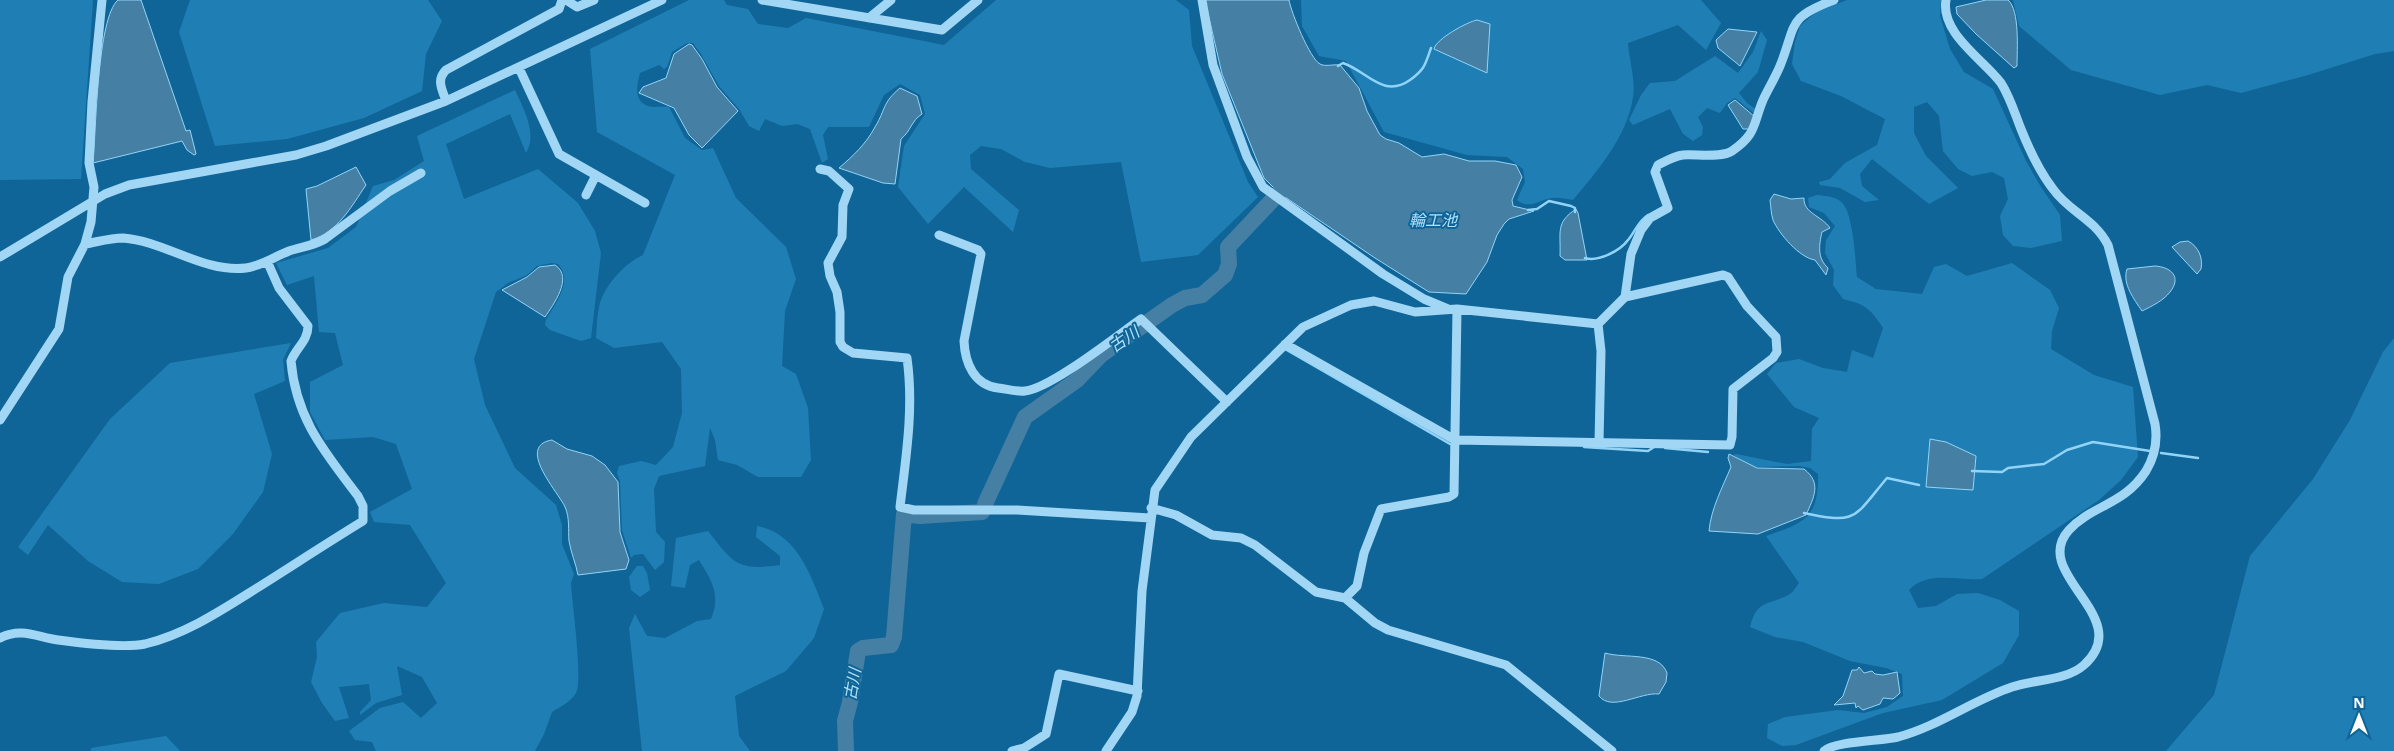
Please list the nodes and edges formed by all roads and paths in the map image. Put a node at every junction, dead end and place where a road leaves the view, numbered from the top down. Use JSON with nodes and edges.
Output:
{"nodes":[{"id":1,"x":102,"y":0,"type":"edge"},
{"id":2,"x":564,"y":0,"type":"edge"},
{"id":3,"x":594,"y":0,"type":"edge"},
{"id":4,"x":662,"y":0,"type":"edge"},
{"id":5,"x":762,"y":0,"type":"edge"},
{"id":6,"x":808,"y":0,"type":"edge"},
{"id":7,"x":891,"y":0,"type":"edge"},
{"id":8,"x":978,"y":0,"type":"edge"},
{"id":9,"x":1202,"y":0,"type":"edge"},
{"id":10,"x":1834,"y":0,"type":"edge"},
{"id":11,"x":1946,"y":0,"type":"edge"},
{"id":12,"x":799,"y":7,"type":"junction"},
{"id":13,"x":870,"y":18,"type":"junction"},
{"id":14,"x":519,"y":68,"type":"junction"},
{"id":15,"x":446,"y":101,"type":"junction"},
{"id":16,"x":820,"y":169,"type":"dead end"},
{"id":17,"x":421,"y":173,"type":"dead end"},
{"id":18,"x":596,"y":175,"type":"junction"},
{"id":19,"x":586,"y":194,"type":"dead end"},
{"id":20,"x":93,"y":201,"type":"junction"},
{"id":21,"x":645,"y":203,"type":"dead end"},
{"id":22,"x":939,"y":234,"type":"dead end"},
{"id":23,"x":85,"y":244,"type":"junction"},
{"id":24,"x":0,"y":257,"type":"edge"},
{"id":25,"x":267,"y":261,"type":"junction"},
{"id":26,"x":1625,"y":298,"type":"junction"},
{"id":27,"x":1452,"y":309,"type":"junction"},
{"id":28,"x":1598,"y":324,"type":"junction"},
{"id":29,"x":1285,"y":344,"type":"junction"},
{"id":30,"x":1228,"y":402,"type":"junction"},
{"id":31,"x":0,"y":420,"type":"edge"},
{"id":32,"x":1455,"y":440,"type":"junction"},
{"id":33,"x":1599,"y":442,"type":"junction"},
{"id":34,"x":1151,"y":508,"type":"junction"},
{"id":35,"x":1150,"y":518,"type":"junction"},
{"id":36,"x":1345,"y":598,"type":"junction"},
{"id":37,"x":0,"y":638,"type":"edge"},
{"id":38,"x":1138,"y":691,"type":"junction"},
{"id":39,"x":1023,"y":749,"type":"edge"},
{"id":40,"x":1012,"y":751,"type":"edge"},
{"id":41,"x":1106,"y":751,"type":"edge"},
{"id":42,"x":1612,"y":751,"type":"edge"},
{"id":43,"x":1824,"y":751,"type":"edge"}],
"edges":[{"from":1,"to":20,"type":"street"},
{"from":2,"to":3,"type":"street"},
{"from":2,"to":15,"type":"street"},
{"from":4,"to":14,"type":"street"},
{"from":5,"to":12,"type":"street"},
{"from":6,"to":12,"type":"street"},
{"from":7,"to":13,"type":"street"},
{"from":8,"to":13,"type":"street"},
{"from":9,"to":27,"type":"street"},
{"from":10,"to":26,"type":"street"},
{"from":11,"to":43,"type":"street"},
{"from":12,"to":13,"type":"street"},
{"from":14,"to":15,"type":"street"},
{"from":14,"to":18,"type":"street"},
{"from":15,"to":20,"type":"street"},
{"from":16,"to":35,"type":"street"},
{"from":17,"to":25,"type":"street"},
{"from":18,"to":19,"type":"street"},
{"from":18,"to":21,"type":"street"},
{"from":20,"to":23,"type":"street"},
{"from":20,"to":24,"type":"street"},
{"from":22,"to":30,"type":"street"},
{"from":23,"to":25,"type":"street"},
{"from":23,"to":31,"type":"street"},
{"from":25,"to":37,"type":"street"},
{"from":26,"to":28,"type":"street"},
{"from":26,"to":33,"type":"street"},
{"from":27,"to":28,"type":"street"},
{"from":27,"to":29,"type":"street"},
{"from":27,"to":32,"type":"street"},
{"from":28,"to":33,"type":"street"},
{"from":29,"to":30,"type":"street"},
{"from":29,"to":32,"type":"street"},
{"from":30,"to":34,"type":"street"},
{"from":32,"to":33,"type":"street"},
{"from":32,"to":36,"type":"street"},
{"from":34,"to":35,"type":"street"},
{"from":34,"to":36,"type":"street"},
{"from":35,"to":38,"type":"street"},
{"from":36,"to":42,"type":"street"},
{"from":38,"to":39,"type":"street"},
{"from":38,"to":41,"type":"street"},
{"from":39,"to":40,"type":"street"}]}
